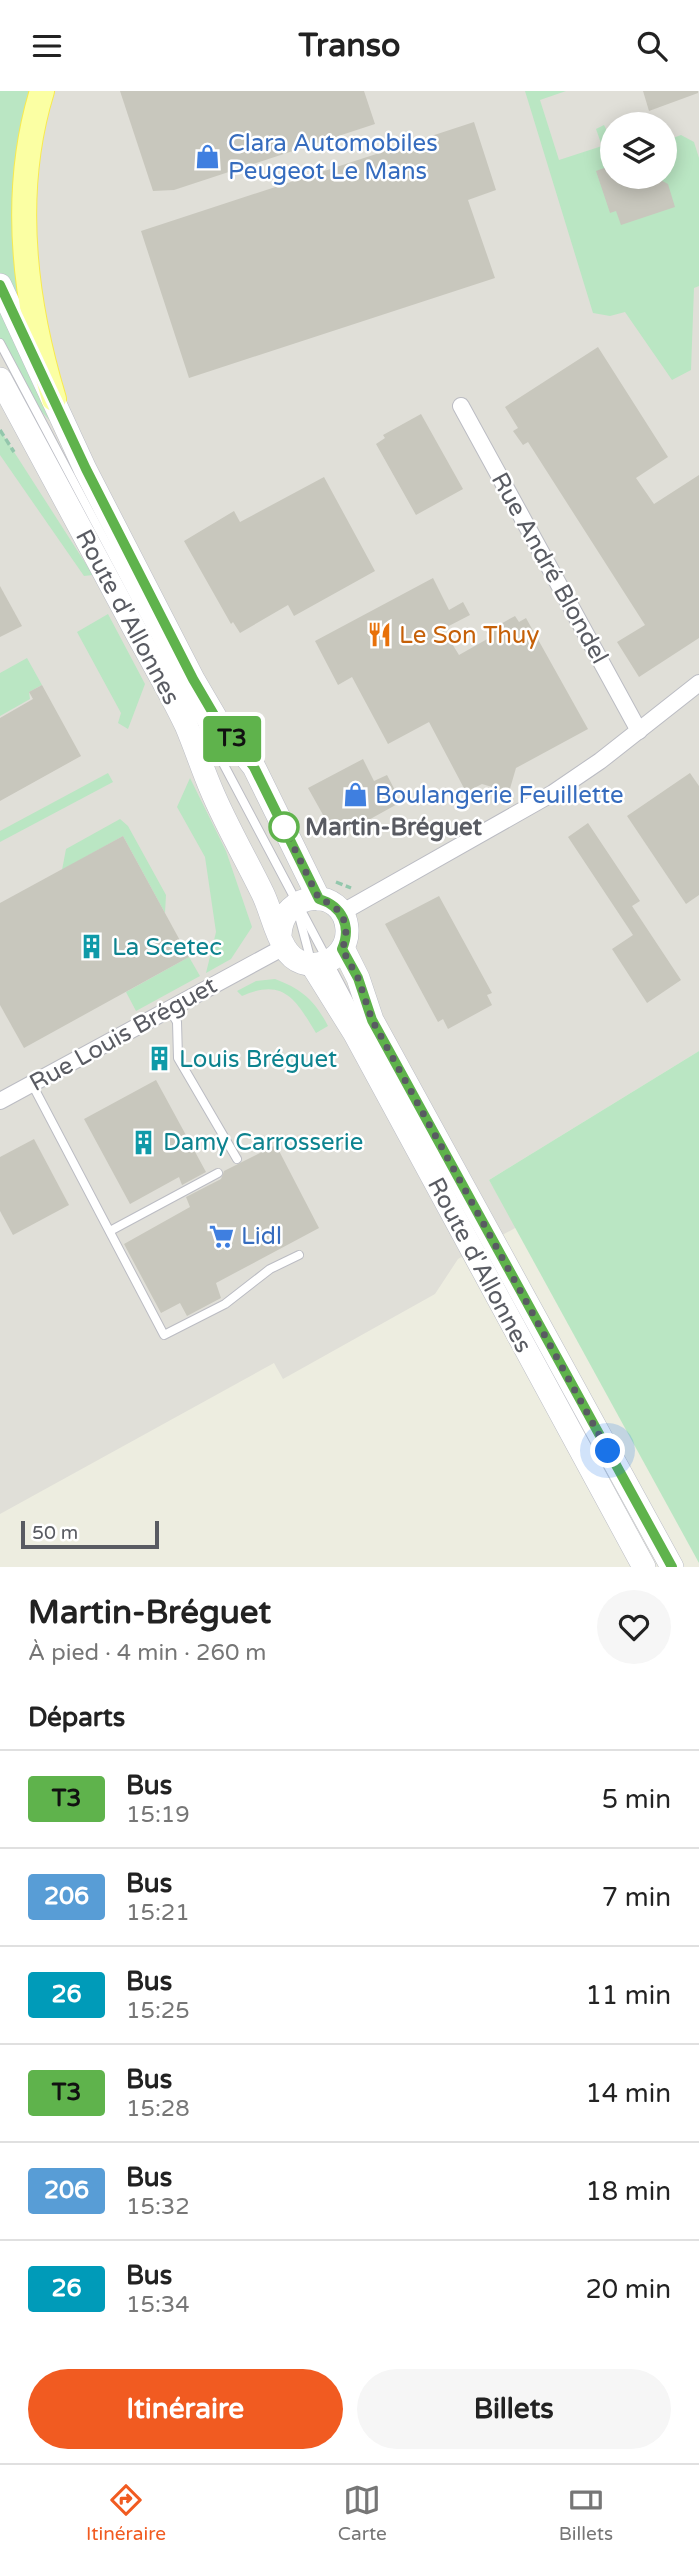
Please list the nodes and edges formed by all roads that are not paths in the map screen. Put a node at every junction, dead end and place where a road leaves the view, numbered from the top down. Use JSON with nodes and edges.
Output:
{"nodes":[{"id":1,"x":42,"y":91,"type":"edge"},
{"id":2,"x":0,"y":285,"type":"edge"},
{"id":3,"x":0,"y":343,"type":"edge"},
{"id":4,"x":0,"y":379,"type":"edge"},
{"id":5,"x":54,"y":399,"type":"junction"},
{"id":6,"x":0,"y":404,"type":"edge"},
{"id":7,"x":461,"y":406,"type":"dead end"},
{"id":8,"x":58,"y":485,"type":"junction"},
{"id":9,"x":699,"y":683,"type":"edge"},
{"id":10,"x":639,"y":731,"type":"junction"},
{"id":11,"x":319,"y":899,"type":"junction"},
{"id":12,"x":296,"y":903,"type":"junction"},
{"id":13,"x":341,"y":913,"type":"junction"},
{"id":14,"x":282,"y":941,"type":"junction"},
{"id":15,"x":327,"y":959,"type":"junction"},
{"id":16,"x":169,"y":1009,"type":"junction"},
{"id":17,"x":32,"y":1083,"type":"junction"},
{"id":18,"x":0,"y":1101,"type":"edge"},
{"id":19,"x":237,"y":1159,"type":"dead end"},
{"id":20,"x":218,"y":1173,"type":"dead end"},
{"id":21,"x":110,"y":1231,"type":"junction"},
{"id":22,"x":299,"y":1255,"type":"dead end"},
{"id":23,"x":559,"y":1388,"type":"dead end"},
{"id":24,"x":644,"y":1567,"type":"edge"},
{"id":25,"x":672,"y":1567,"type":"edge"}],
"edges":[{"from":1,"to":5,"type":"main road"},
{"from":2,"to":5,"type":"main road","name":"Route d'Allonnes"},
{"from":3,"to":12,"type":"lane"},
{"from":4,"to":8,"type":"main road","name":"Route d'Allonnes"},
{"from":5,"to":11,"type":"main road","name":"Route d'Allonnes"},
{"from":6,"to":8,"type":"main road"},
{"from":7,"to":10,"type":"street","name":"Rue André Blondel"},
{"from":8,"to":14,"type":"main road","name":"Route d'Allonnes"},
{"from":9,"to":10,"type":"street"},
{"from":10,"to":13,"type":"street"},
{"from":11,"to":12,"type":"main road"},
{"from":11,"to":13,"type":"main road"},
{"from":12,"to":14,"type":"main road"},
{"from":12,"to":15,"type":"lane"},
{"from":12,"to":15,"type":"lane"},
{"from":13,"to":15,"type":"main road","name":"Route d'Allonnes"},
{"from":14,"to":15,"type":"main road","name":"Route d'Allonnes"},
{"from":14,"to":16,"type":"street","name":"Rue Louis Bréguet"},
{"from":15,"to":23,"type":"lane"},
{"from":15,"to":24,"type":"main road","name":"Route d'Allonnes"},
{"from":15,"to":25,"type":"main road","name":"Route d'Allonnes"},
{"from":16,"to":17,"type":"street","name":"Rue Louis Bréguet"},
{"from":16,"to":19,"type":"lane"},
{"from":17,"to":18,"type":"street","name":"Rue Louis Bréguet"},
{"from":17,"to":21,"type":"lane"},
{"from":20,"to":21,"type":"lane"},
{"from":21,"to":22,"type":"lane"}]}
